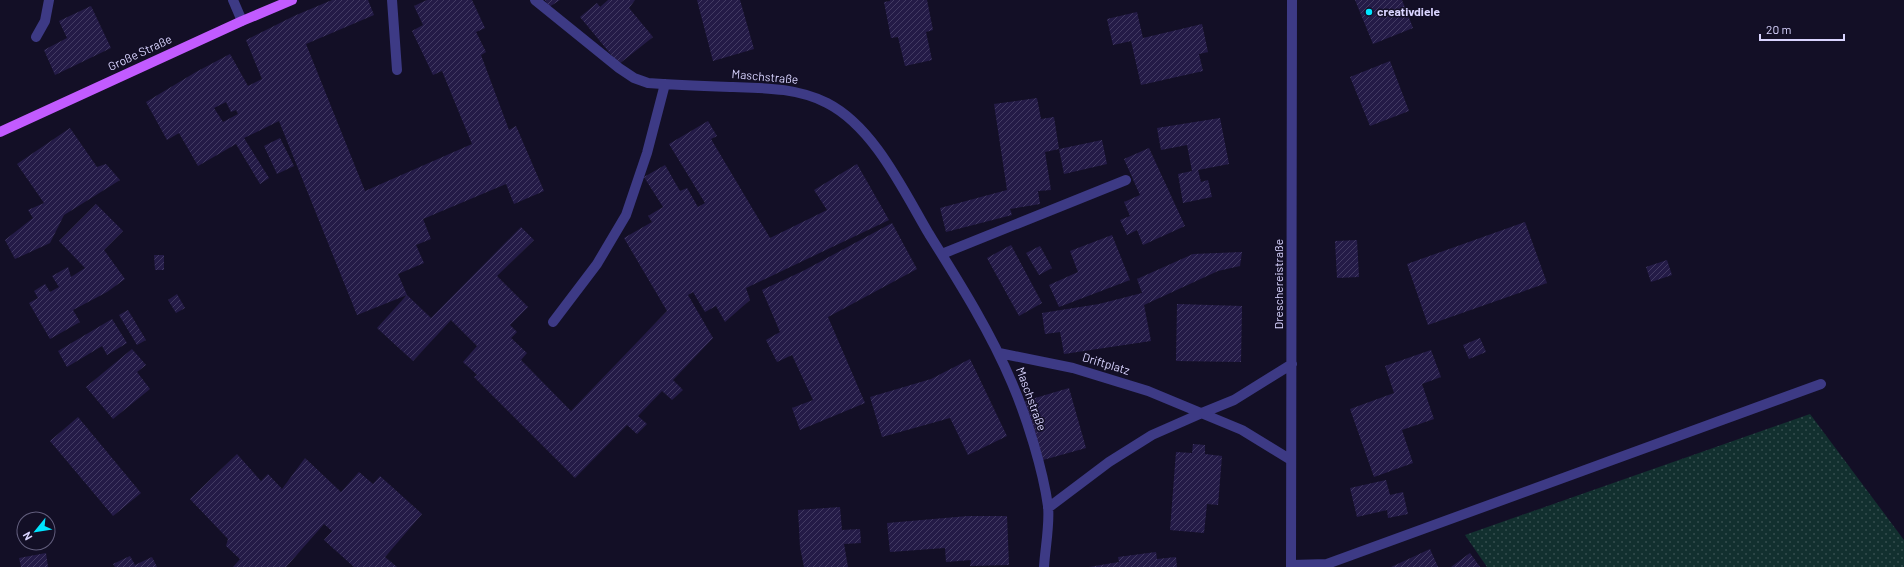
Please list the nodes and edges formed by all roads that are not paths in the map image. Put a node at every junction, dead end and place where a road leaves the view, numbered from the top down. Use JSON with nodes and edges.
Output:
{"nodes":[{"id":1,"x":49,"y":0,"type":"edge"},
{"id":2,"x":233,"y":0,"type":"edge"},
{"id":3,"x":292,"y":0,"type":"edge"},
{"id":4,"x":392,"y":0,"type":"edge"},
{"id":5,"x":535,"y":0,"type":"edge"},
{"id":6,"x":1292,"y":0,"type":"edge"},
{"id":7,"x":242,"y":21,"type":"junction"},
{"id":8,"x":36,"y":37,"type":"dead end"},
{"id":9,"x":397,"y":70,"type":"dead end"},
{"id":10,"x":665,"y":84,"type":"junction"},
{"id":11,"x":0,"y":132,"type":"edge"},
{"id":12,"x":1126,"y":180,"type":"dead end"},
{"id":13,"x":942,"y":254,"type":"junction"},
{"id":14,"x":553,"y":322,"type":"dead end"},
{"id":15,"x":999,"y":353,"type":"junction"},
{"id":16,"x":1292,"y":364,"type":"junction"},
{"id":17,"x":1821,"y":384,"type":"dead end"},
{"id":18,"x":1202,"y":413,"type":"junction"},
{"id":19,"x":1291,"y":460,"type":"junction"},
{"id":20,"x":1048,"y":508,"type":"junction"},
{"id":21,"x":1292,"y":566,"type":"edge"},
{"id":22,"x":1044,"y":567,"type":"edge"}],
"edges":[{"from":1,"to":8,"type":"street"},
{"from":2,"to":7,"type":"street"},
{"from":3,"to":7,"type":"main road","name":"Große Straße"},
{"from":4,"to":9,"type":"street"},
{"from":5,"to":10,"type":"street","name":"Maschstraße"},
{"from":6,"to":16,"type":"street","name":"Dreschereistraße"},
{"from":7,"to":11,"type":"main road","name":"Große Straße"},
{"from":10,"to":13,"type":"street","name":"Maschstraße"},
{"from":10,"to":14,"type":"street"},
{"from":12,"to":13,"type":"street"},
{"from":13,"to":15,"type":"street","name":"Maschstraße"},
{"from":15,"to":18,"type":"street","name":"Driftplatz"},
{"from":15,"to":20,"type":"street","name":"Maschstraße"},
{"from":16,"to":18,"type":"street"},
{"from":16,"to":19,"type":"street","name":"Dreschereistraße"},
{"from":17,"to":21,"type":"street"},
{"from":18,"to":19,"type":"street","name":"Driftplatz"},
{"from":18,"to":20,"type":"street"},
{"from":19,"to":21,"type":"street","name":"Dreschereistraße"},
{"from":20,"to":22,"type":"street","name":"Maschstraße"}]}
